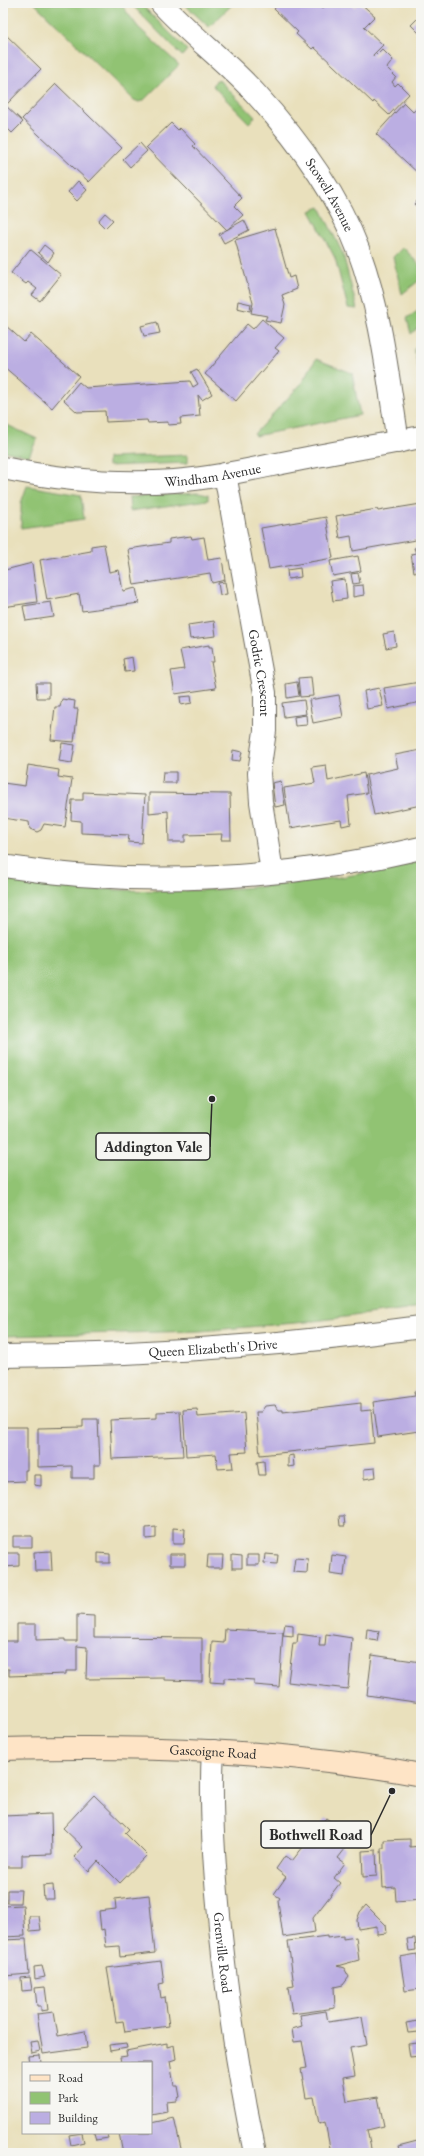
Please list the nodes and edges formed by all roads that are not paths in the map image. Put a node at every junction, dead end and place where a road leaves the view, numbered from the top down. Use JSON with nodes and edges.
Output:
{"nodes":[{"id":1,"x":161,"y":3,"type":"edge"},
{"id":2,"x":421,"y":437,"type":"edge"},
{"id":3,"x":398,"y":442,"type":"junction"},
{"id":4,"x":3,"y":468,"type":"edge"},
{"id":5,"x":225,"y":474,"type":"junction"},
{"id":6,"x":421,"y":848,"type":"edge"},
{"id":7,"x":3,"y":866,"type":"edge"},
{"id":8,"x":272,"y":872,"type":"junction"},
{"id":9,"x":421,"y":1327,"type":"edge"},
{"id":10,"x":3,"y":1356,"type":"edge"},
{"id":11,"x":3,"y":1749,"type":"edge"},
{"id":12,"x":213,"y":1750,"type":"junction"},
{"id":13,"x":421,"y":1774,"type":"edge"},
{"id":14,"x":255,"y":2153,"type":"edge"}],
"edges":[{"from":1,"to":3,"type":"street","name":"Stowell Avenue"},
{"from":2,"to":3,"type":"street","name":"Windham Avenue"},
{"from":3,"to":5,"type":"street","name":"Windham Avenue"},
{"from":4,"to":5,"type":"street","name":"Windham Avenue"},
{"from":5,"to":8,"type":"street","name":"Godric Crescent"},
{"from":6,"to":8,"type":"street"},
{"from":7,"to":8,"type":"street"},
{"from":9,"to":10,"type":"street","name":"Queen Elizabeth's Drive"},
{"from":11,"to":12,"type":"street","name":"Gascoigne Road"},
{"from":12,"to":13,"type":"street","name":"Gascoigne Road"},
{"from":12,"to":14,"type":"street","name":"Grenville Road"}]}
